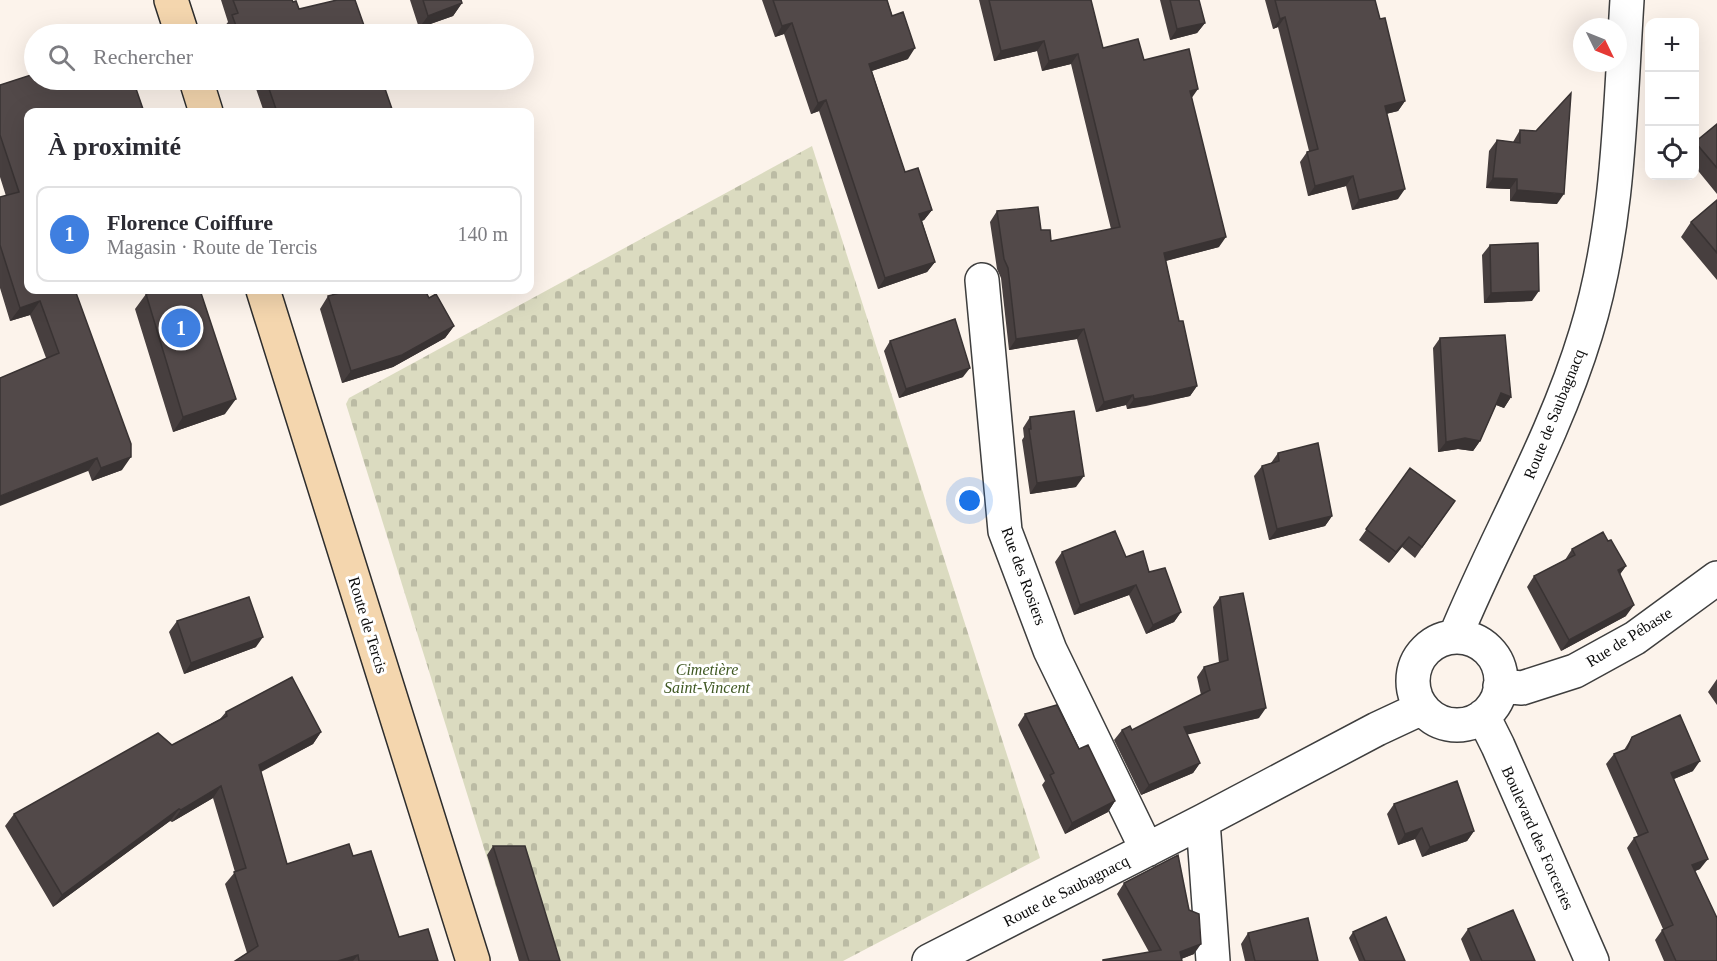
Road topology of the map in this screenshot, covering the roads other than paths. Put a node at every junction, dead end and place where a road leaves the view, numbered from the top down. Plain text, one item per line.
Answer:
1 (171, 0) edge
2 (1627, 0) edge
3 (179, 24) edge
4 (199, 90) edge
5 (205, 108) edge
6 (982, 280) dead end
7 (264, 294) edge
8 (1717, 578) edge
9 (1455, 637) junction
10 (1500, 686) junction
11 (1422, 708) junction
12 (1483, 716) junction
13 (1203, 822) junction
14 (1147, 850) junction
15 (473, 961) edge
16 (928, 961) edge
17 (1213, 961) edge
18 (1592, 961) edge

1 - 3 main road
2 - 9 street, Route de Saubagnacq
4 - 5 main road
6 - 14 street, Rue des Rosiers
7 - 15 main road, Route de Tercis
8 - 10 street, Rue de Pébaste
9 - 10 street
9 - 11 street
10 - 12 street
11 - 12 street
11 - 13 street, Route de Saubagnacq
12 - 18 street, Boulevard des Forceries
13 - 14 street, Route de Saubagnacq
13 - 17 street
14 - 16 street, Route de Saubagnacq

